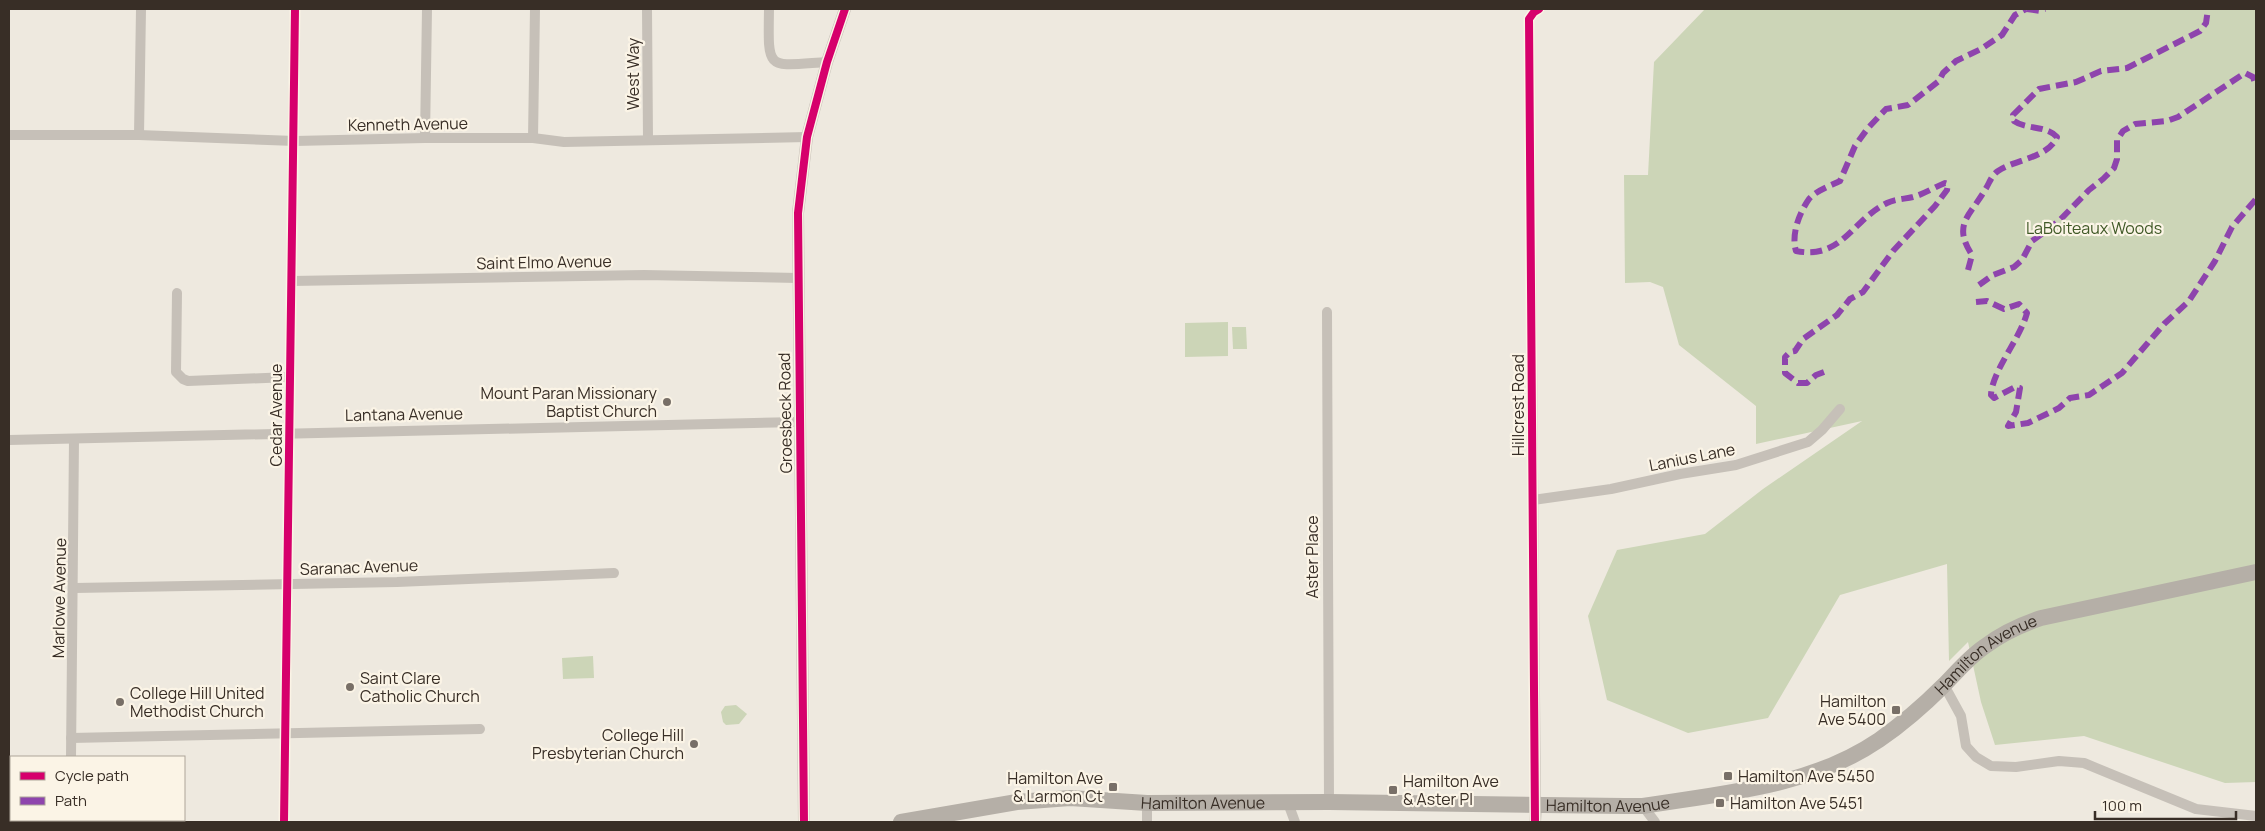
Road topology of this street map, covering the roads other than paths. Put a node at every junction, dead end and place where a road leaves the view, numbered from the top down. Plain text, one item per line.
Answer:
1 (141, 9) edge
2 (295, 9) edge
3 (427, 9) edge
4 (535, 9) edge
5 (648, 9) edge
6 (769, 9) edge
7 (845, 9) edge
8 (1539, 9) edge
9 (828, 62) junction
10 (9, 135) edge
11 (139, 136) junction
12 (807, 137) junction
13 (426, 138) junction
14 (533, 138) junction
15 (648, 140) junction
16 (295, 141) junction
17 (798, 278) junction
18 (292, 282) junction
19 (177, 293) dead end
20 (1327, 312) dead end
21 (289, 377) junction
22 (1840, 409) dead end
23 (799, 422) junction
24 (289, 432) junction
25 (74, 439) junction
26 (9, 440) edge
27 (1533, 500) junction
28 (2256, 572) edge
29 (614, 573) dead end
30 (288, 584) junction
31 (74, 588) junction
32 (1944, 685) junction
33 (480, 729) dead end
34 (285, 733) junction
35 (71, 738) junction
36 (71, 756) edge
37 (1329, 802) junction
38 (1148, 803) junction
39 (1288, 803) junction
40 (1643, 806) junction
41 (1535, 814) edge
42 (2256, 816) edge
43 (284, 822) edge
44 (804, 822) edge
45 (909, 822) edge
46 (1147, 822) edge
47 (1295, 822) edge
48 (1655, 822) edge

1 - 11 street
2 - 16 street, Cedar Avenue
3 - 13 street
4 - 14 street
5 - 15 street, West Way
6 - 9 street
7 - 9 street, Groesbeck Road
8 - 27 street, Hillcrest Road
9 - 12 street, Groesbeck Road
10 - 11 street, Kenneth Avenue
11 - 16 street, Kenneth Avenue
12 - 15 street, Kenneth Avenue
12 - 17 street, Groesbeck Road
13 - 14 street, Kenneth Avenue
13 - 16 street, Kenneth Avenue
14 - 15 street, Kenneth Avenue
16 - 18 street, Cedar Avenue
17 - 18 street, Saint Elmo Avenue
17 - 23 street, Groesbeck Road
18 - 21 street, Cedar Avenue
19 - 21 street
20 - 37 street, Aster Place
21 - 24 street, Cedar Avenue
22 - 27 street, Lanius Lane
23 - 24 street, Lantana Avenue
23 - 44 street, Groesbeck Road
24 - 25 street, Lantana Avenue
24 - 30 street, Cedar Avenue
25 - 26 street, Lantana Avenue
25 - 31 street, Marlowe Avenue
27 - 41 street, Hillcrest Road
28 - 32 main road, Hamilton Avenue
29 - 30 street, Saranac Avenue
30 - 31 street, Saranac Avenue
30 - 34 street, Cedar Avenue
31 - 35 street, Marlowe Avenue
32 - 40 main road, Hamilton Avenue
32 - 42 street
33 - 34 street
34 - 35 street
34 - 43 street, Cedar Avenue
35 - 36 street, Marlowe Avenue
37 - 39 main road, Hamilton Avenue
37 - 41 main road, Hamilton Avenue
38 - 39 main road, Hamilton Avenue
38 - 45 main road, Hamilton Avenue
38 - 46 street
39 - 47 street
40 - 41 main road, Hamilton Avenue
40 - 48 street

